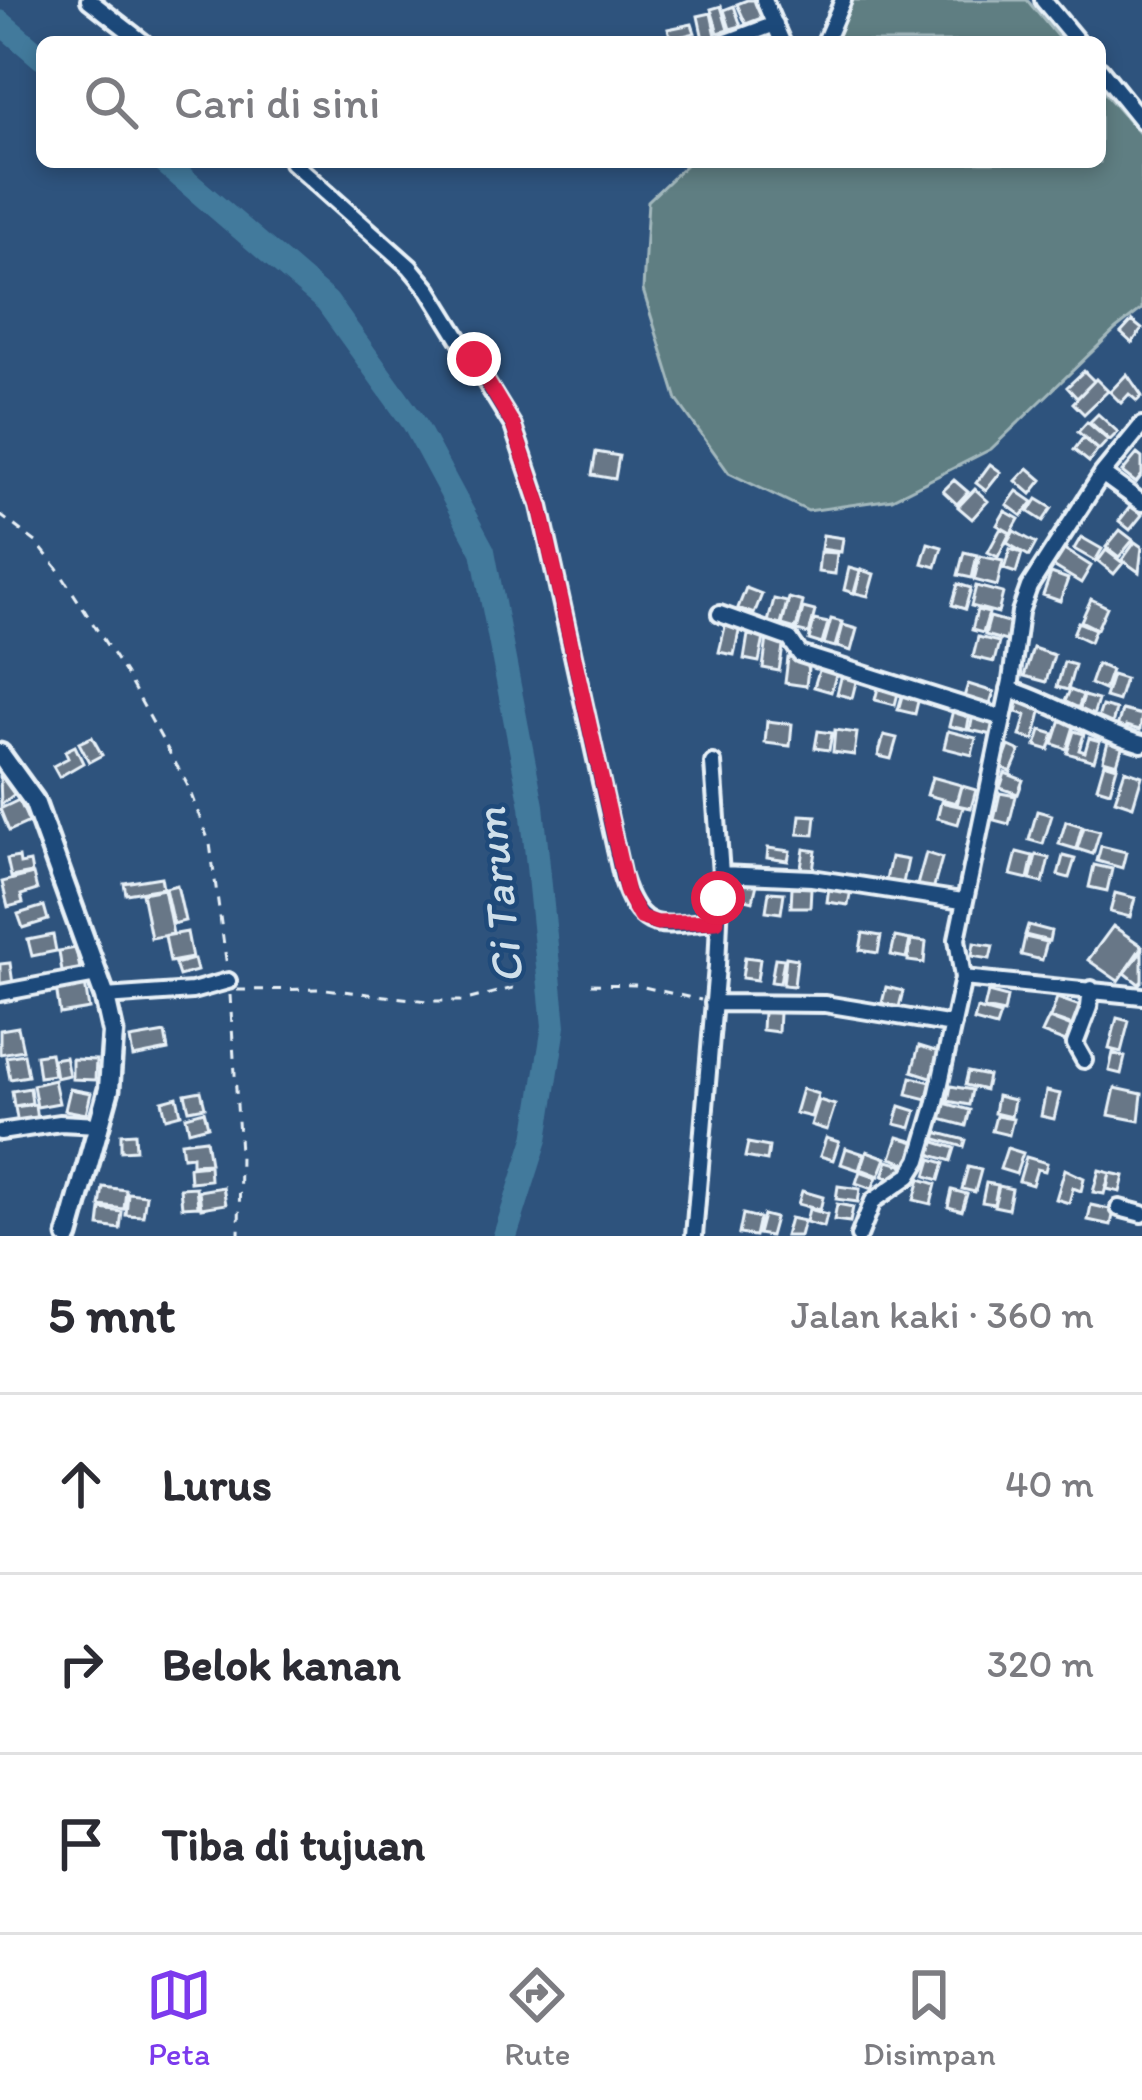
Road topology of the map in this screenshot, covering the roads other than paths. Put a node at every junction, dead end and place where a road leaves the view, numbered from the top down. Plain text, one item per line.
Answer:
1 (89, 0) edge
2 (764, 0) edge
3 (843, 0) edge
4 (1043, 0) edge
5 (775, 24) junction
6 (135, 36) edge
7 (743, 36) edge
8 (780, 36) edge
9 (828, 36) edge
10 (1073, 36) edge
11 (1106, 76) edge
12 (1142, 121) edge
13 (299, 168) edge
14 (1142, 425) edge
15 (1102, 474) junction
16 (1142, 503) edge
17 (720, 614) dead end
18 (1010, 689) junction
19 (1003, 718) junction
20 (1142, 744) edge
21 (0, 754) edge
22 (713, 763) dead end
23 (721, 874) junction
24 (962, 901) junction
25 (717, 921) junction
26 (96, 975) junction
27 (963, 978) junction
28 (228, 981) road end
29 (1091, 989) junction
30 (0, 993) edge
31 (1142, 996) edge
32 (104, 997) junction
33 (712, 1003) junction
34 (953, 1025) junction
35 (1084, 1060) dead end
36 (99, 1125) junction
37 (0, 1132) edge
38 (1119, 1208) dead end
39 (1142, 1214) edge
40 (68, 1236) edge
41 (694, 1236) edge
42 (859, 1236) edge

1 - 6 street
2 - 5 street
3 - 9 street
4 - 10 street
5 - 7 street
5 - 8 street
11 - 12 street
13 - 25 street
14 - 15 street
15 - 16 street
15 - 18 street
17 - 19 street
18 - 19 street
18 - 20 street
19 - 24 street
21 - 26 main road
22 - 23 street
23 - 24 street
23 - 25 street
24 - 27 street
25 - 33 street
26 - 30 street
26 - 32 main road
27 - 29 street
27 - 34 street
28 - 32 street
29 - 31 street
29 - 35 street
32 - 36 main road
33 - 34 street
33 - 41 street
34 - 42 street
36 - 37 street
36 - 40 main road
38 - 39 street

